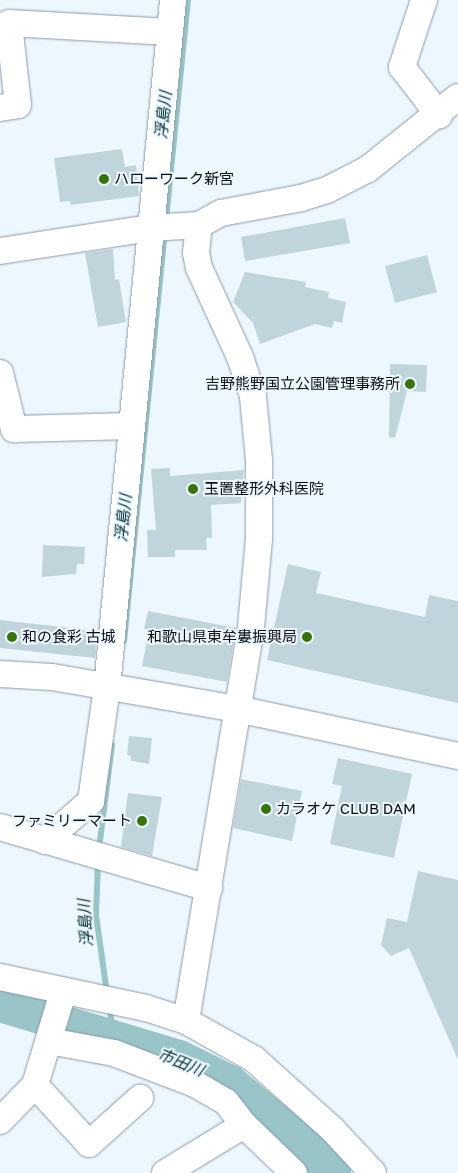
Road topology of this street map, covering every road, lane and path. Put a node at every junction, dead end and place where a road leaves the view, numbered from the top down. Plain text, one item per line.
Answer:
1 (173, 0) edge
2 (424, 0) edge
3 (170, 32) junction
4 (458, 97) edge
5 (0, 108) edge
6 (439, 115) junction
7 (199, 225) junction
8 (151, 228) junction
9 (0, 251) edge
10 (0, 374) edge
11 (132, 426) junction
12 (0, 674) edge
13 (106, 686) junction
14 (237, 708) junction
15 (458, 756) edge
16 (0, 827) edge
17 (45, 841) junction
18 (208, 888) junction
19 (0, 977) edge
20 (60, 996) junction
21 (186, 1021) junction
22 (49, 1041) junction
23 (34, 1085) junction
24 (140, 1098) dead end
25 (0, 1121) edge
26 (244, 1125) junction
27 (368, 1171) edge
28 (165, 1173) edge
29 (294, 1173) edge

1 - 3 street
2 - 6 street
3 - 5 street
3 - 8 street
4 - 6 street
6 - 7 street
7 - 8 street
7 - 14 street
8 - 9 street
8 - 11 street
10 - 11 street
11 - 13 street
12 - 13 street
13 - 14 street
13 - 17 street
14 - 15 street
14 - 18 street
16 - 17 street
17 - 18 street
18 - 21 street
19 - 20 street
20 - 21 street
20 - 22 street
21 - 27 street
22 - 23 street
22 - 26 street
23 - 24 street
23 - 25 street
26 - 28 street
26 - 29 street

